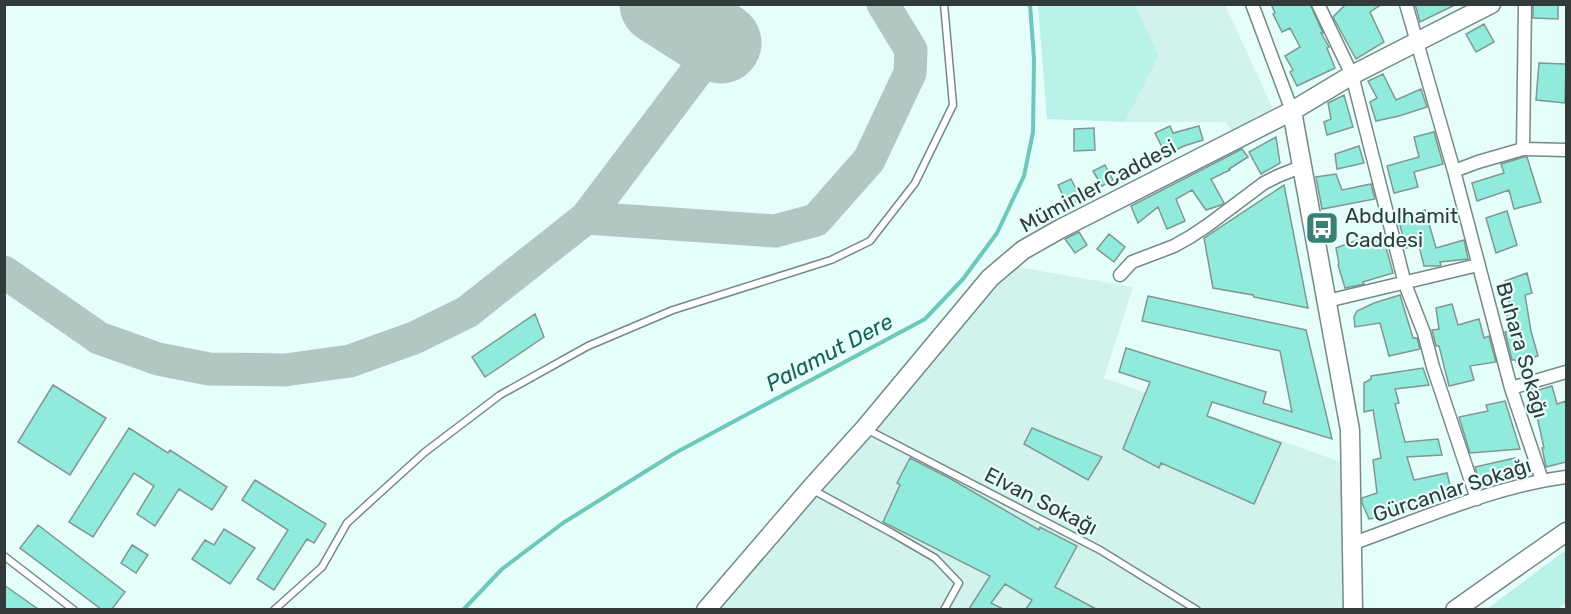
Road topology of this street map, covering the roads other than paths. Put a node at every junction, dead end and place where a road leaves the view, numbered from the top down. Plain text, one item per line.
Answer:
1 (944, 4) edge
2 (1252, 4) edge
3 (1318, 4) edge
4 (1406, 4) edge
5 (1491, 4) edge
6 (1525, 4) edge
7 (1417, 42) junction
8 (1352, 75) junction
9 (1293, 111) junction
10 (1523, 149) junction
11 (1566, 150) edge
12 (1303, 166) junction
13 (1454, 171) junction
14 (1478, 265) junction
15 (1120, 275) dead end
16 (1405, 284) junction
17 (1327, 301) junction
18 (1566, 372) edge
19 (1511, 388) junction
20 (865, 428) junction
21 (1566, 477) edge
22 (1542, 480) junction
23 (810, 489) junction
24 (1477, 499) junction
25 (1566, 532) edge
26 (1351, 544) junction
27 (4, 556) edge
28 (712, 605) edge
29 (74, 609) edge
30 (274, 609) edge
31 (944, 609) edge
32 (1197, 609) edge
33 (1353, 609) edge
34 (1455, 609) edge

1 - 30 lane
2 - 9 street
3 - 8 street
4 - 7 street, Buhara Sokağı
5 - 7 street, Müminler Caddesi
6 - 10 street
7 - 8 street, Müminler Caddesi
7 - 13 street, Buhara Sokağı
8 - 9 street, Müminler Caddesi
8 - 16 street
9 - 12 street
9 - 20 street, Müminler Caddesi
10 - 11 street
10 - 13 street
12 - 15 street
12 - 17 street
13 - 14 street, Buhara Sokağı
14 - 16 street
14 - 19 street, Buhara Sokağı
16 - 17 street
16 - 24 street
17 - 26 street
18 - 19 street
19 - 22 street, Buhara Sokağı
20 - 23 street, Müminler Caddesi
20 - 32 lane, Elvan Sokağı
21 - 22 street, Gürcanlar Sokağı
22 - 24 street, Gürcanlar Sokağı
23 - 28 street, Müminler Caddesi
23 - 31 lane
24 - 26 street, Gürcanlar Sokağı
25 - 34 street
26 - 33 street
27 - 29 lane

